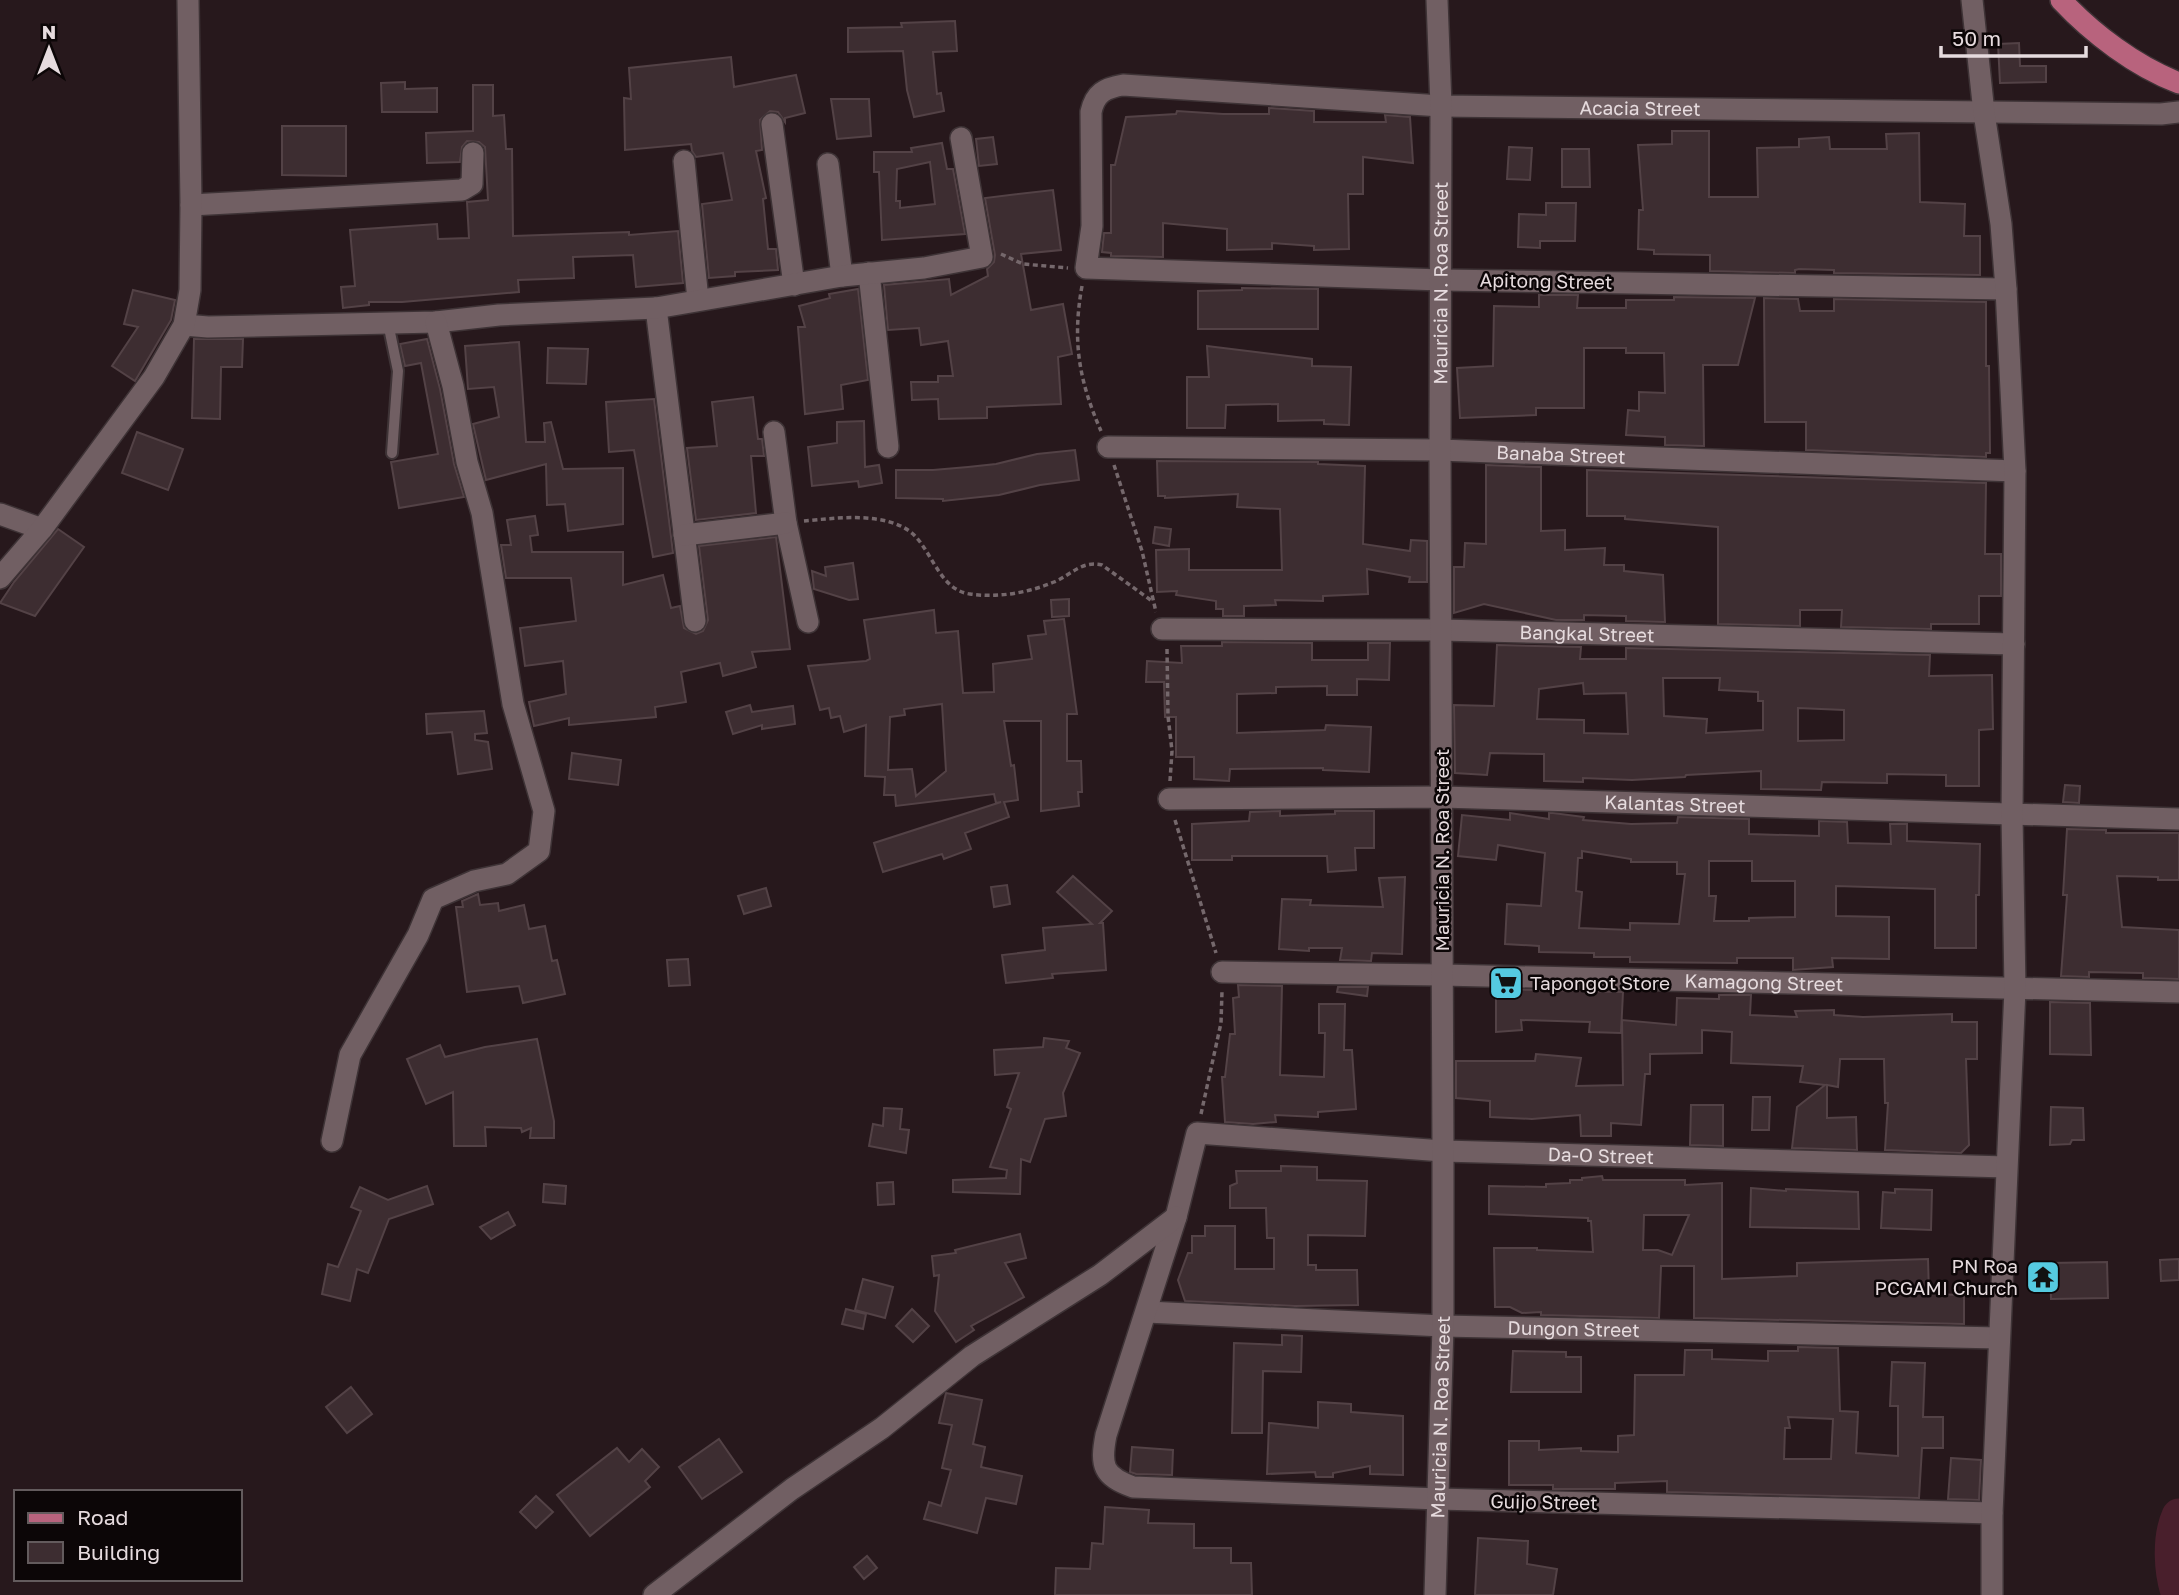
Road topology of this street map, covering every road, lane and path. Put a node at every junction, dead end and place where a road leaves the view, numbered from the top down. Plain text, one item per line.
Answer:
1 (188, 0) edge
2 (1437, 0) edge
3 (1972, 0) edge
4 (2061, 0) edge
5 (2179, 83) edge
6 (1441, 106) junction
7 (2179, 112) edge
8 (1984, 113) junction
9 (772, 124) dead end
10 (961, 138) dead end
11 (473, 153) dead end
12 (684, 161) dead end
13 (828, 164) dead end
14 (191, 205) junction
15 (982, 257) junction
16 (1086, 268) junction
17 (869, 273) junction
18 (842, 276) junction
19 (1441, 279) junction
20 (794, 285) junction
21 (2007, 289) junction
22 (698, 300) junction
23 (656, 308) junction
24 (436, 322) junction
25 (388, 323) junction
26 (184, 325) junction
27 (774, 432) dead end
28 (888, 447) dead end
29 (1108, 447) junction
30 (1440, 450) junction
31 (393, 453) dead end
32 (2014, 471) junction
33 (0, 514) edge
34 (786, 523) junction
35 (42, 529) junction
36 (684, 535) junction
37 (0, 578) edge
38 (1153, 602) junction
39 (695, 621) dead end
40 (808, 622) dead end
41 (1162, 629) junction
42 (1440, 629) junction
43 (2014, 644) junction
44 (1442, 797) junction
45 (1169, 799) junction
46 (2012, 816) junction
47 (2179, 819) edge
48 (1222, 972) junction
49 (1443, 975) junction
50 (2014, 989) junction
51 (2179, 992) edge
52 (1197, 1133) junction
53 (332, 1141) dead end
54 (1443, 1151) junction
55 (2007, 1167) junction
56 (1176, 1217) junction
57 (1147, 1311) junction
58 (1443, 1326) junction
59 (1999, 1338) junction
60 (1438, 1499) junction
61 (1992, 1513) junction
62 (654, 1595) edge
63 (1435, 1595) edge
64 (1992, 1595) edge

1 - 14 street
2 - 6 street, Mauricia N. Roa Street
3 - 8 street
4 - 5 main road
6 - 8 street, Acacia Street
6 - 16 street, Acacia Street
6 - 19 street, Mauricia N. Roa Street
7 - 8 street, Acacia Street
8 - 21 street
9 - 20 street
10 - 15 street
11 - 14 street
12 - 22 street
13 - 18 street
14 - 26 street
15 - 16 path
15 - 17 street
16 - 19 street, Apitong Street
16 - 29 path
17 - 18 street
17 - 28 street
18 - 20 street
19 - 21 street, Apitong Street
19 - 30 street, Mauricia N. Roa Street
20 - 22 street
21 - 32 street
22 - 23 street
23 - 24 street
23 - 36 street
24 - 25 street
24 - 53 street
25 - 26 street
25 - 31 lane
26 - 35 street
27 - 34 street
29 - 30 street, Banaba Street
29 - 38 path
30 - 32 street, Banaba Street
30 - 42 street, Mauricia N. Roa Street
32 - 43 street
33 - 35 street
34 - 36 street
34 - 38 path
34 - 40 street
35 - 37 street
36 - 39 street
38 - 41 path
41 - 42 street, Bangkal Street
41 - 45 path
42 - 43 street, Bangkal Street
42 - 44 street, Mauricia N. Roa Street
43 - 46 street
44 - 45 street, Kalantas Street
44 - 46 street, Kalantas Street
44 - 49 street, Mauricia N. Roa Street
45 - 48 path
46 - 47 street, Kalantas Street
46 - 50 street
48 - 49 street, Kamagong Street
48 - 52 path
49 - 50 street, Kamagong Street
49 - 54 street, Mauricia N. Roa Street
50 - 51 street, Kamagong Street
50 - 55 street
52 - 54 street, Da-O Street
52 - 56 street
54 - 55 street, Da-O Street
54 - 58 street, Mauricia N. Roa Street
55 - 59 street
56 - 57 street
56 - 62 street
57 - 58 street, Dungon Street
57 - 60 street, Guijo Street
58 - 59 street, Dungon Street
58 - 60 street, Mauricia N. Roa Street
59 - 61 street
60 - 61 street, Guijo Street
60 - 63 street, Mauricia N. Roa Street
61 - 64 street

